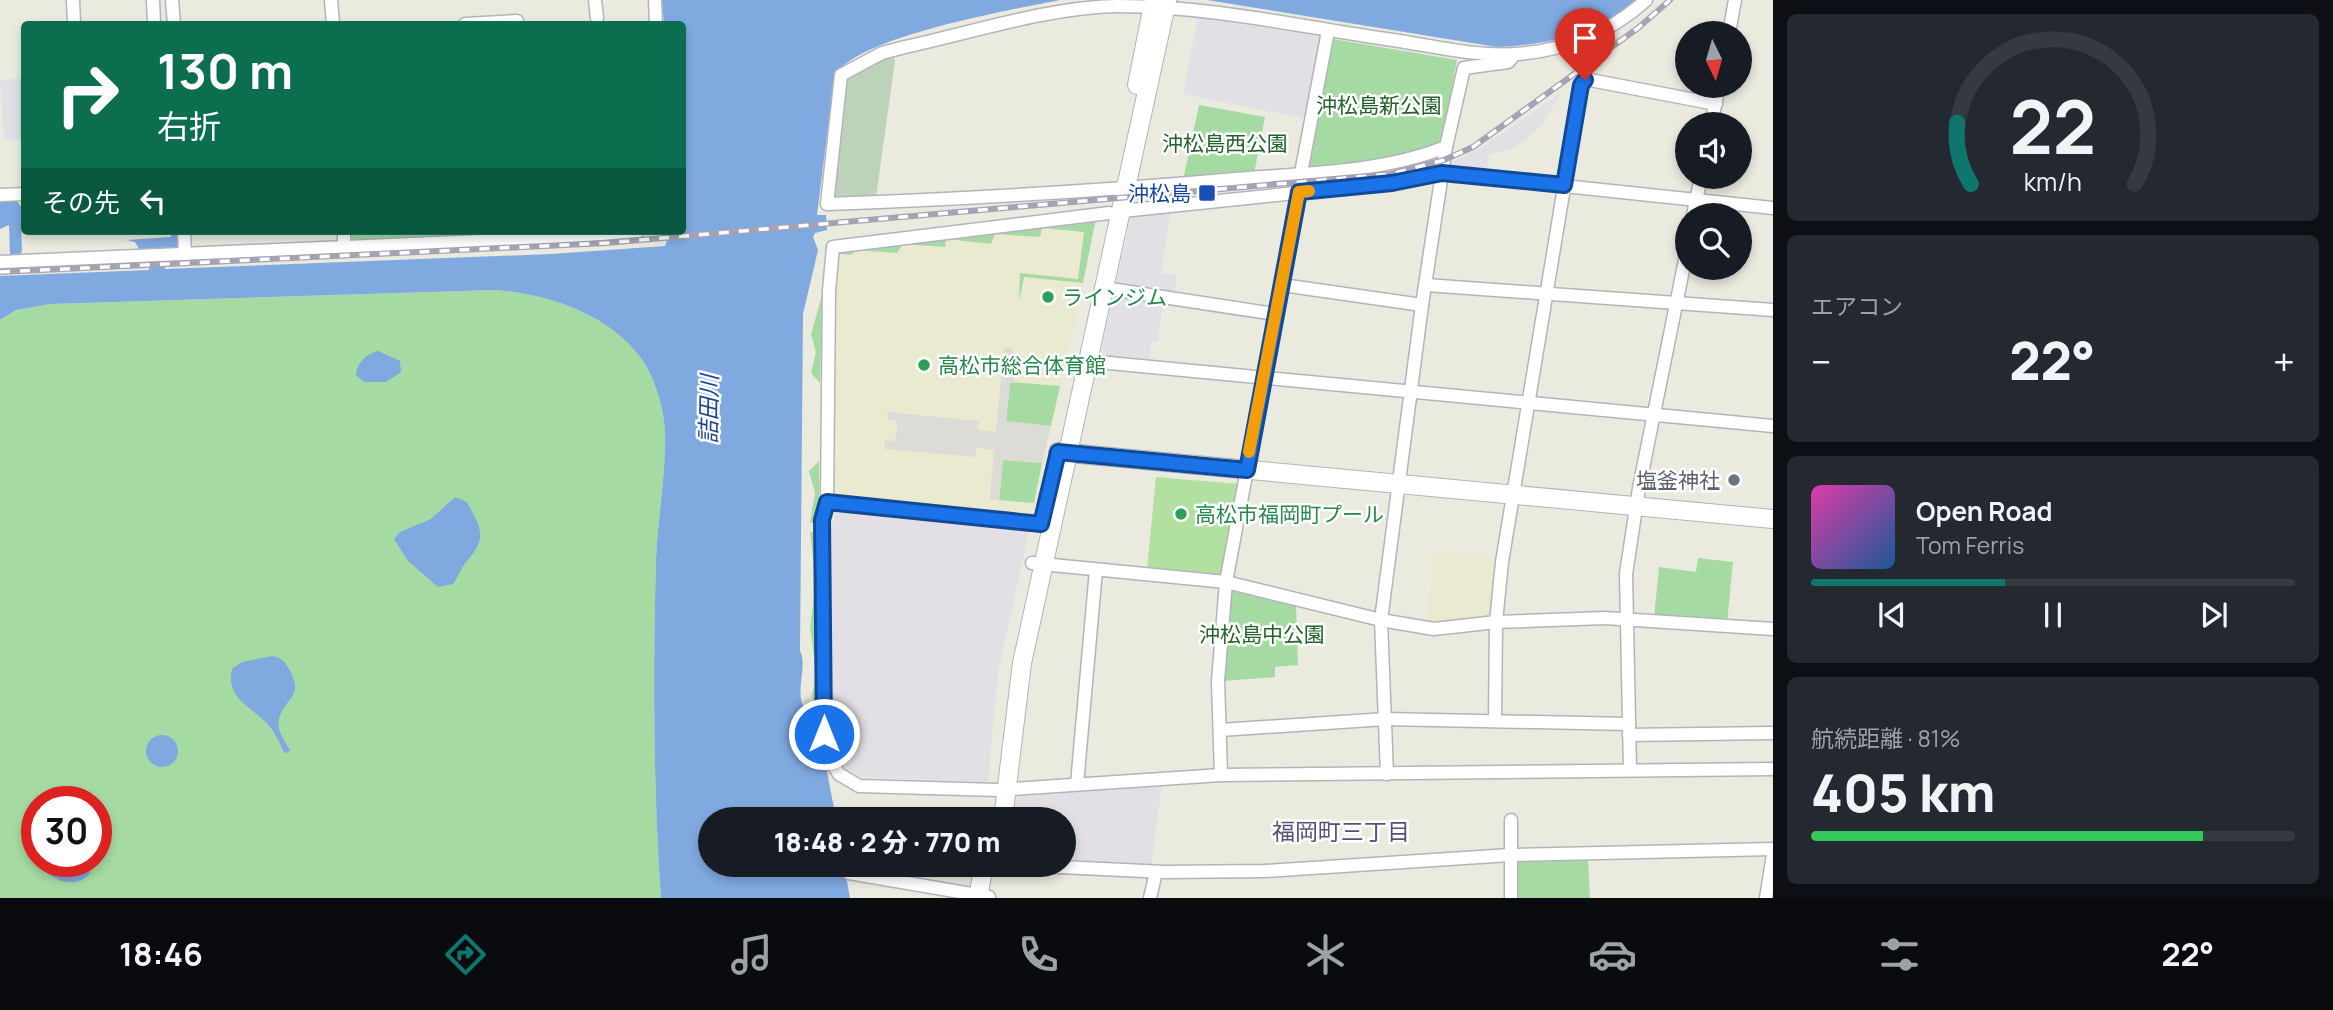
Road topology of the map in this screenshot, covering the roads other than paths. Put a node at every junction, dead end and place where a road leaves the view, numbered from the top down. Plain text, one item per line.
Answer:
1 (72, 0) edge
2 (152, 0) edge
3 (172, 0) edge
4 (331, 0) edge
5 (595, 0) edge
6 (654, 0) edge
7 (1646, 0) edge
8 (1735, 0) edge
9 (1161, 3) edge
10 (597, 18) dead end
11 (74, 21) edge
12 (154, 21) edge
13 (174, 21) edge
14 (332, 21) edge
15 (656, 21) edge
16 (1731, 21) edge
17 (1328, 31) junction
18 (1515, 54) junction
19 (1717, 98) edge
20 (1716, 104) junction
21 (1714, 112) edge
22 (1446, 147) junction
23 (1301, 173) junction
24 (1442, 173) junction
25 (1564, 185) junction
26 (1121, 189) junction
27 (1698, 189) edge
28 (1299, 192) junction
29 (21, 194) edge
30 (0, 195) edge
31 (1696, 200) junction
32 (1695, 203) edge
33 (1773, 208) edge
34 (1115, 212) junction
35 (184, 235) edge
36 (344, 235) edge
37 (564, 235) edge
38 (344, 247) junction
39 (185, 254) junction
40 (0, 262) edge
41 (1681, 280) edge
42 (1282, 285) junction
43 (1426, 285) junction
44 (1104, 288) junction
45 (1545, 294) junction
46 (1676, 303) junction
47 (1422, 305) junction
48 (1773, 310) edge
49 (1275, 314) junction
50 (1088, 361) junction
51 (1264, 378) junction
52 (1410, 391) junction
53 (1527, 402) junction
54 (1655, 414) junction
55 (1773, 425) edge
56 (1063, 453) junction
57 (1247, 470) junction
58 (1397, 484) junction
59 (1512, 495) junction
60 (827, 502) junction
61 (1637, 507) junction
62 (1773, 519) edge
63 (1046, 525) junction
64 (1038, 564) junction
65 (1096, 570) junction
66 (1226, 582) junction
67 (1627, 618) junction
68 (1381, 620) junction
69 (1496, 622) junction
70 (1773, 629) edge
71 (1386, 719) junction
72 (1495, 719) junction
73 (1629, 729) junction
74 (1220, 730) junction
75 (1773, 733) edge
76 (1773, 769) edge
77 (1630, 770) junction
78 (1387, 774) junction
79 (1221, 775) junction
80 (1077, 784) junction
81 (1003, 789) junction
82 (997, 807) edge
83 (1003, 807) edge
84 (1511, 820) dead end
85 (1773, 849) edge
86 (1510, 855) junction
87 (1773, 855) edge
88 (1076, 868) edge
89 (1156, 872) junction
90 (872, 877) edge
91 (984, 877) edge
92 (991, 877) edge
93 (984, 897) edge
94 (1150, 898) edge
95 (1511, 898) edge
96 (1766, 898) edge

1 - 11 street
2 - 12 street
3 - 13 street
4 - 14 street
5 - 10 street
6 - 15 street
7 - 18 street
8 - 16 street
9 - 17 street
9 - 26 street
9 - 26 street
17 - 18 street
17 - 23 street
18 - 22 street
19 - 20 street
20 - 21 street
20 - 25 street
22 - 23 street
22 - 24 street
23 - 26 street
24 - 25 street
24 - 28 street
24 - 43 street
25 - 31 street
25 - 45 street
26 - 34 street
27 - 31 street
28 - 34 street
28 - 42 street
29 - 30 street
31 - 32 street
31 - 33 street
34 - 44 street
34 - 56 street
34 - 60 street
35 - 39 street
36 - 38 street
37 - 38 street
38 - 39 street
39 - 40 street
41 - 46 street
42 - 47 street
42 - 49 street
43 - 45 street
43 - 47 street
44 - 49 street
44 - 50 street
45 - 46 street
45 - 53 street
46 - 48 street
46 - 54 street
47 - 52 street
49 - 51 street
50 - 51 street
50 - 56 street
51 - 52 street
51 - 57 street
52 - 53 street
52 - 58 street
53 - 54 street
53 - 59 street
54 - 55 street
54 - 61 street
56 - 57 street
56 - 63 street
57 - 58 street
57 - 66 street
58 - 59 street
58 - 68 street
59 - 61 street
59 - 69 street
60 - 63 street
60 - 81 street
61 - 62 street
61 - 67 street
63 - 64 street
64 - 65 street
64 - 81 street
65 - 66 street
65 - 80 street
66 - 68 street
66 - 74 street
67 - 69 street
67 - 70 street
67 - 73 street
68 - 69 street
68 - 71 street
69 - 72 street
71 - 72 street
71 - 74 street
71 - 78 street
72 - 73 street
73 - 75 street
73 - 77 street
74 - 79 street
76 - 77 street
77 - 78 street
78 - 79 street
79 - 80 street
80 - 81 street
81 - 82 street
81 - 83 street
84 - 86 street
85 - 86 street
86 - 89 street
86 - 95 street
87 - 96 street
88 - 89 street
89 - 94 street
90 - 93 street
91 - 93 street
92 - 93 street

